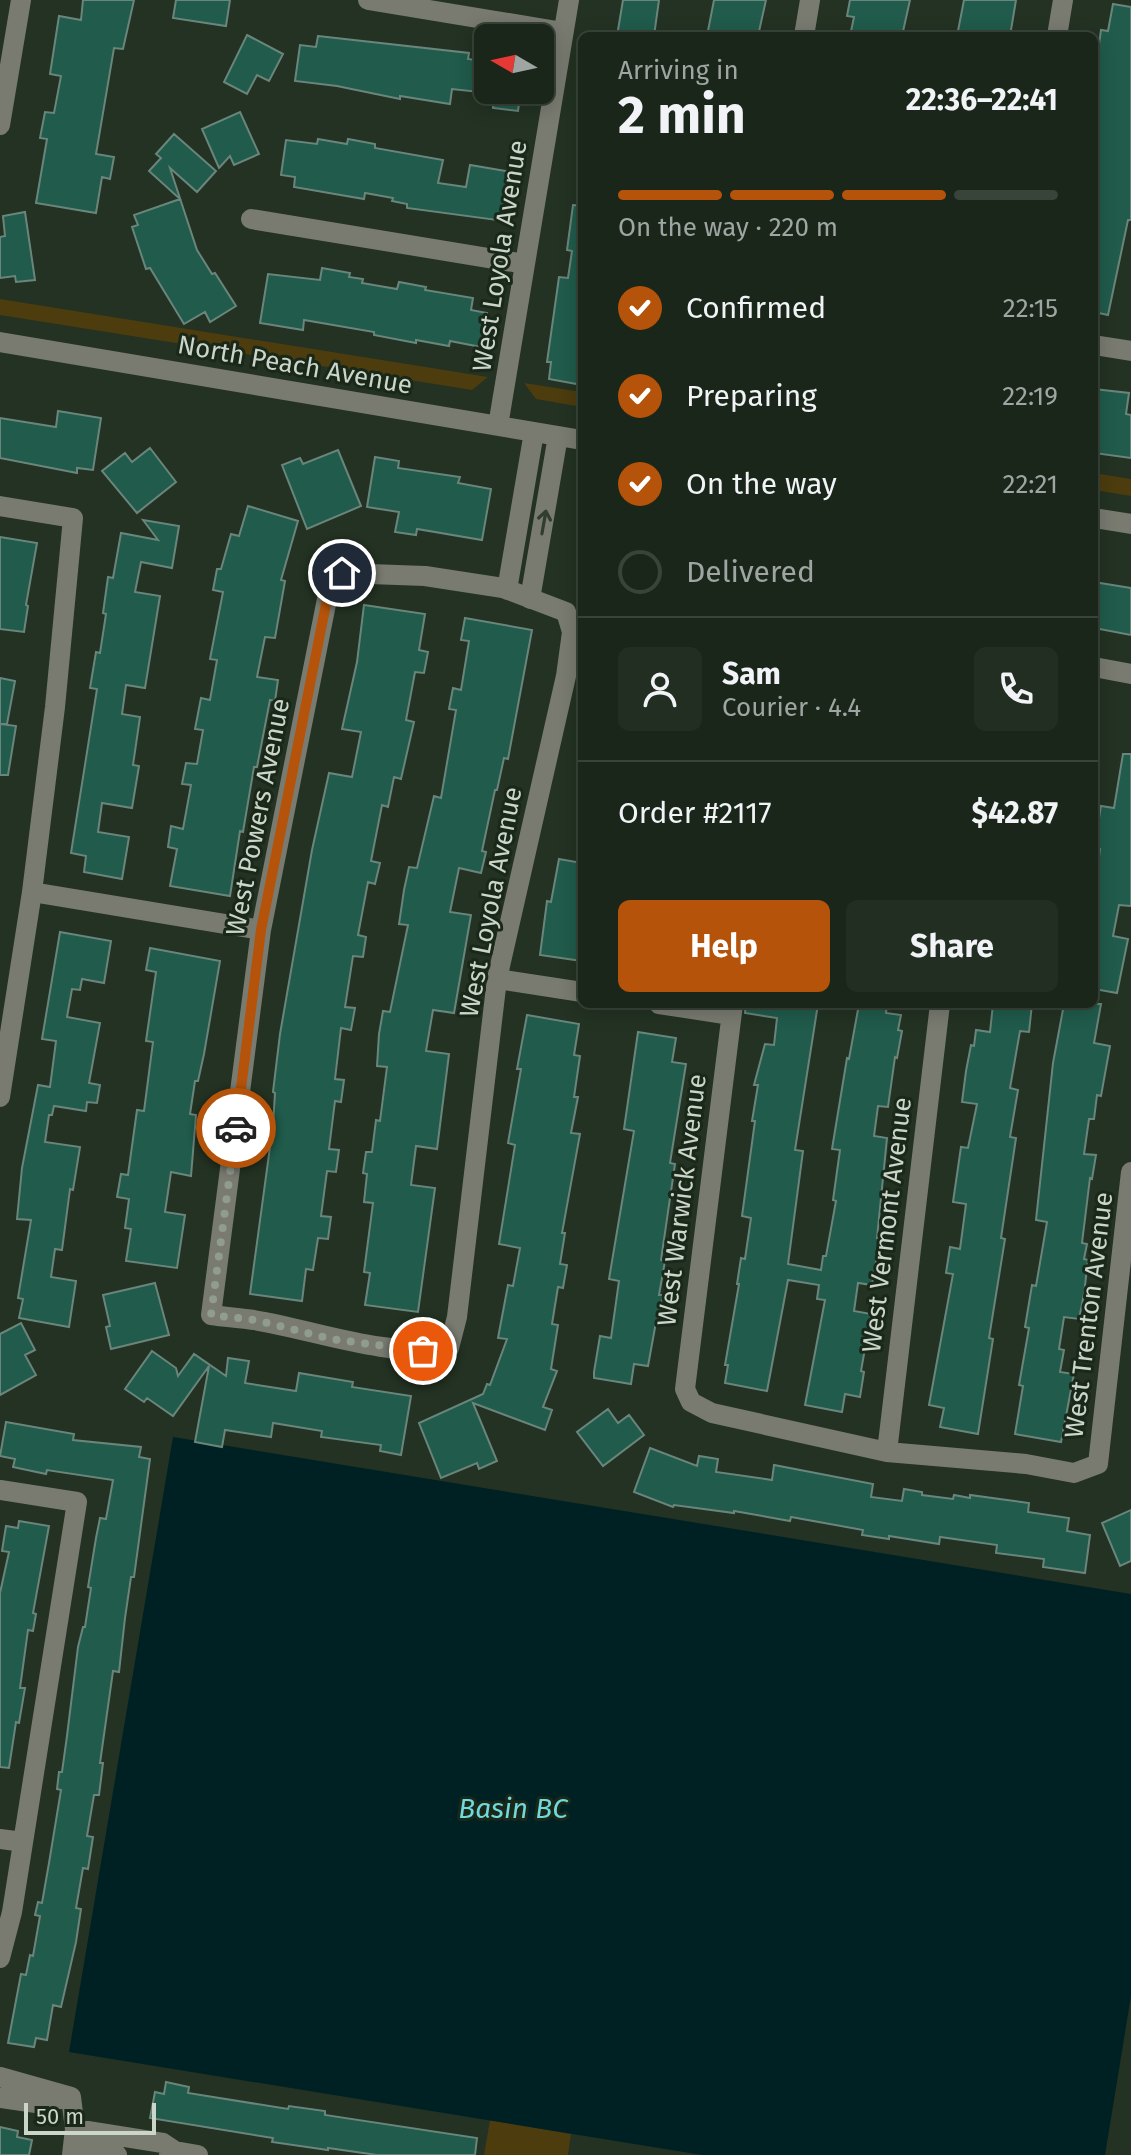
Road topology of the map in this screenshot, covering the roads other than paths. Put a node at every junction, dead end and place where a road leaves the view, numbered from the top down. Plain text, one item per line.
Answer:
1 (21, 0) edge
2 (368, 0) edge
3 (569, 0) edge
4 (810, 0) edge
5 (1063, 0) edge
6 (563, 32) junction
7 (805, 32) edge
8 (1058, 32) edge
9 (0, 125) edge
10 (251, 219) dead end
11 (525, 264) junction
12 (0, 342) edge
13 (1098, 346) edge
14 (1131, 351) edge
15 (498, 426) junction
16 (534, 432) junction
17 (558, 436) junction
18 (578, 439) edge
19 (0, 506) edge
20 (1098, 519) edge
21 (1131, 524) edge
22 (507, 590) junction
23 (530, 599) junction
24 (1098, 668) edge
25 (1131, 674) edge
26 (32, 892) junction
27 (261, 930) junction
28 (497, 979) junction
29 (578, 991) edge
30 (940, 1008) edge
31 (732, 1009) edge
32 (0, 1097) edge
33 (1131, 1172) edge
34 (1127, 1240) edge
35 (1126, 1264) edge
36 (449, 1348) joint
37 (887, 1452) junction
38 (0, 1490) edge
39 (0, 1839) edge
40 (23, 1842) junction
41 (0, 1958) edge
42 (0, 2077) edge
43 (71, 2097) junction
44 (0, 2098) edge
45 (74, 2143) edge
46 (173, 2154) edge
47 (117, 2155) edge
48 (198, 2155) edge

1 - 9 street
2 - 6 street
3 - 6 street, West Loyola Avenue
4 - 7 street
5 - 8 street
6 - 11 street, West Loyola Avenue
10 - 11 street
11 - 15 street, West Loyola Avenue
12 - 15 street, North Peach Avenue
13 - 14 street
15 - 16 street, North Peach Avenue
16 - 17 street, North Peach Avenue
16 - 22 street
17 - 18 street, North Peach Avenue
23 -> 17 street
19 - 26 street
20 - 21 street
22 - 23 street
22 - 27 street, West Powers Avenue
23 - 28 street, West Loyola Avenue
24 - 25 street
26 - 27 street
26 - 32 street
27 - 36 street, West Powers Avenue
28 - 29 street
28 - 36 street, West Loyola Avenue
30 - 37 street, West Vermont Avenue
31 - 37 street, West Warwick Avenue
33 - 34 street, West Trenton Avenue
34 - 35 street, West Trenton Avenue
35 - 37 street, West Trenton Avenue
38 - 40 street
39 - 40 street
40 - 41 street
42 - 43 street
43 - 44 street
43 - 45 street
45 - 46 street
45 - 47 street
46 - 48 street

